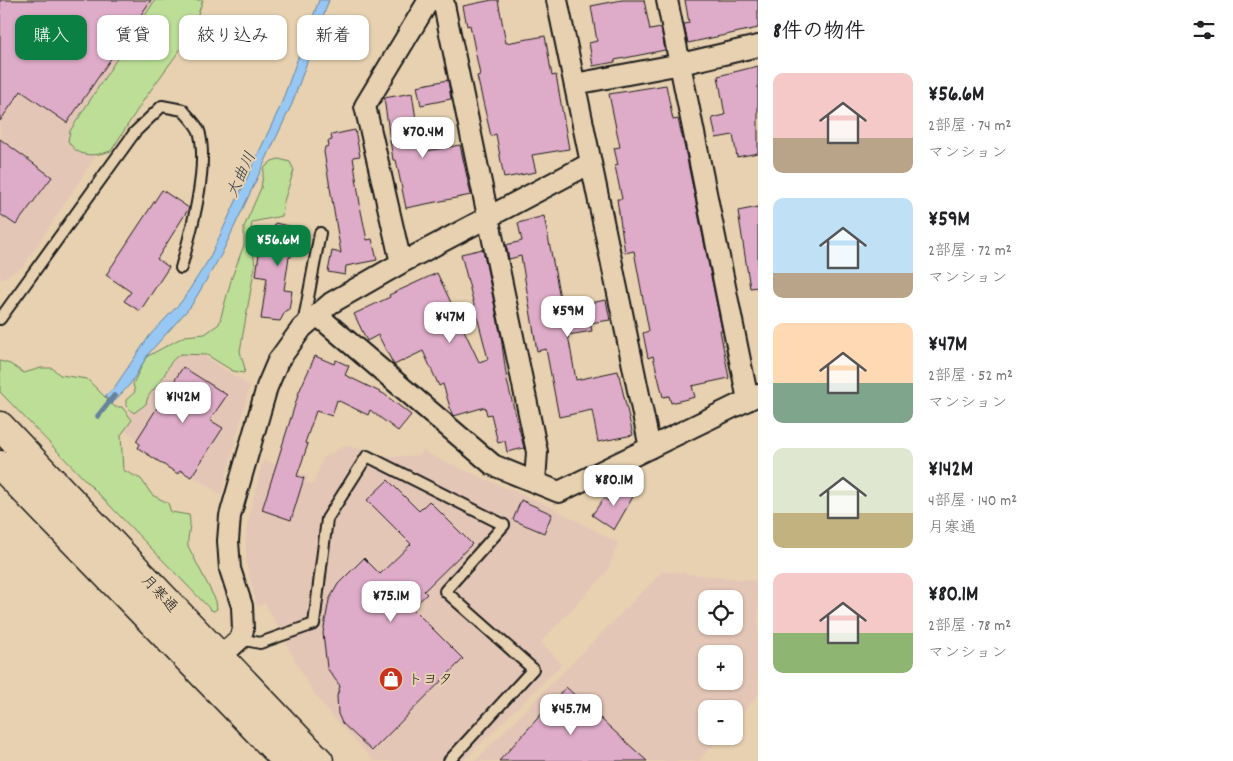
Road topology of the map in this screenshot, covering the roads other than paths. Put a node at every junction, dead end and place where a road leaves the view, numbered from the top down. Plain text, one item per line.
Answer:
1 (429, 0) edge
2 (443, 0) edge
3 (557, 0) edge
4 (667, 0) edge
5 (758, 46) edge
6 (681, 64) junction
7 (574, 84) junction
8 (591, 163) junction
9 (488, 216) junction
10 (320, 233) dead end
11 (401, 263) junction
12 (181, 268) dead end
13 (0, 319) edge
14 (309, 322) junction
15 (753, 397) edge
16 (0, 426) edge
17 (650, 448) junction
18 (0, 465) edge
19 (535, 482) junction
20 (240, 639) junction
21 (211, 665) junction
22 (287, 761) edge
23 (319, 761) edge
24 (449, 761) edge

1 - 11 street
2 - 9 street
3 - 7 street
4 - 6 street
5 - 6 street
6 - 7 street
6 - 15 street
7 - 8 street
8 - 9 street
8 - 17 street
9 - 11 street
9 - 19 street
10 - 14 lane
11 - 14 street
12 - 13 lane
14 - 19 street
14 - 20 street
15 - 17 street
16 - 21 highway, 月寒通
17 - 19 street
18 - 21 highway, 月寒通
20 - 21 street
20 - 24 lane
21 - 22 highway, 月寒通
21 - 23 highway, 月寒通

